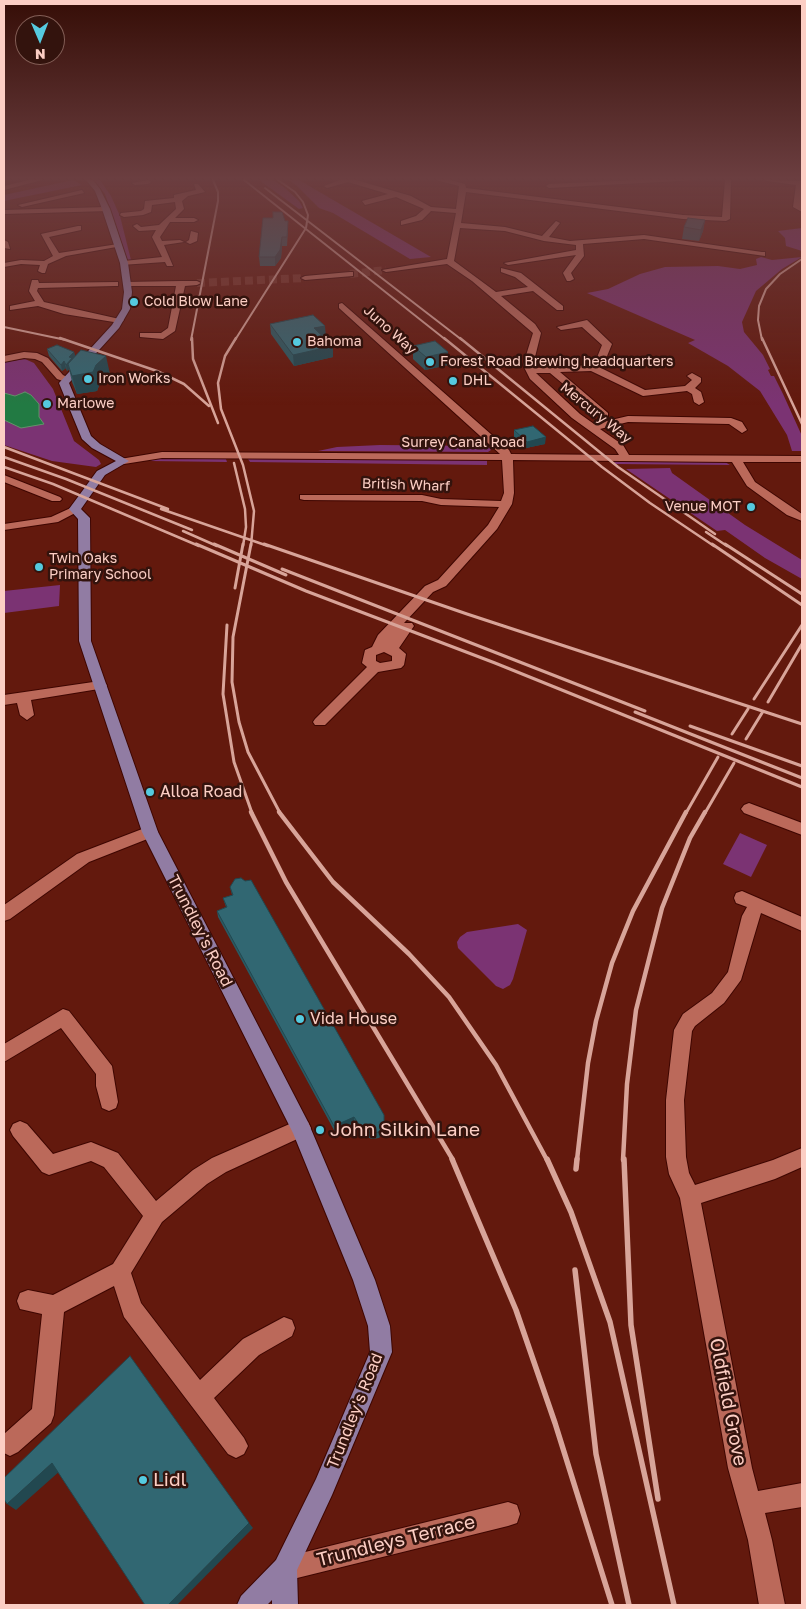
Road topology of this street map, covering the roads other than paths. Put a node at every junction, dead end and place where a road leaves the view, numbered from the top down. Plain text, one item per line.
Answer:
1 (62, 255) edge
2 (121, 255) edge
3 (166, 255) edge
4 (452, 255) edge
5 (549, 255) edge
6 (576, 255) edge
7 (57, 257) joint
8 (449, 261) junction
9 (124, 263) junction
10 (4, 265) edge
11 (386, 270) tunnel mouth
12 (350, 274) tunnel mouth
13 (304, 278) tunnel mouth
14 (570, 279) dead end
15 (114, 283) dead end
16 (181, 283) junction
17 (198, 283) tunnel mouth
18 (127, 284) junction
19 (535, 288) junction
20 (494, 295) junction
21 (39, 303) junction
22 (342, 306) dead end
23 (560, 308) dead end
24 (11, 310) edge
25 (120, 320) junction
26 (561, 327) dead end
27 (143, 335) dead end
28 (4, 359) edge
29 (593, 368) junction
30 (529, 371) junction
31 (553, 371) junction
32 (692, 376) dead end
33 (66, 380) junction
34 (688, 388) junction
35 (699, 402) dead end
36 (604, 415) dead end
37 (592, 428) junction
38 (742, 430) dead end
39 (507, 457) junction
40 (626, 458) junction
41 (736, 459) junction
42 (802, 459) edge
43 (124, 461) junction
44 (4, 478) edge
45 (304, 497) dead end
46 (56, 499) dead end
47 (506, 504) junction
48 (74, 509) junction
49 (802, 518) edge
50 (4, 527) edge
51 (442, 583) junction
52 (392, 649) junction
53 (374, 651) junction
54 (375, 667) junction
55 (100, 685) junction
56 (23, 697) junction
57 (4, 700) edge
58 (27, 715) dead end
59 (320, 722) dead end
60 (749, 808) dead end
61 (802, 829) edge
62 (150, 832) junction
63 (4, 914) edge
64 (802, 924) edge
65 (4, 1054) edge
66 (109, 1102) dead end
67 (301, 1128) junction
68 (20, 1130) dead end
69 (802, 1157) edge
70 (690, 1197) junction
71 (155, 1215) junction
72 (120, 1271) junction
73 (28, 1301) dead end
74 (54, 1306) junction
75 (284, 1328) dead end
76 (200, 1397) junction
77 (10, 1444) dead end
78 (236, 1446) dead end
79 (802, 1495) edge
80 (750, 1504) junction
81 (508, 1514) dead end
82 (285, 1569) junction
83 (250, 1605) edge
84 (285, 1605) edge
85 (772, 1605) edge

1 - 7 street
2 - 9 main road
3 - 9 street
4 - 8 street
5 - 19 street
6 - 14 street
7 - 10 street
8 - 11 street
8 - 20 street
9 - 18 main road
12 - 13 street
15 - 21 street
16 - 17 street
16 - 18 street
16 - 27 street
18 - 25 main road
19 - 20 street
19 - 23 street
20 - 30 street
21 - 24 street
21 - 25 street
22 - 39 street, Juno Way
25 - 33 main road
26 - 29 street
28 - 33 street
29 - 31 street
29 - 34 street
30 - 31 street
30 - 37 street, Mercury Way
31 - 36 street
32 - 34 street
33 - 43 main road
34 - 35 street
37 - 38 street
37 - 40 street, Mercury Way
39 - 40 street, Surrey Canal Road
39 - 43 street, Surrey Canal Road
39 - 47 street
40 - 41 street, Surrey Canal Road
41 - 42 street, Surrey Canal Road
41 - 49 street
43 - 48 main road
44 - 46 street
45 - 47 street, British Wharf
47 - 51 street
48 - 50 street
48 - 55 main road, Trundley's Road
51 - 52 street
51 - 53 street
52 - 53 street
52 - 54 street
53 - 54 street
54 - 59 street
55 - 56 street
55 - 62 main road, Trundley's Road
56 - 57 street
56 - 58 street
60 - 61 street
62 - 63 street
62 - 67 main road, Trundley's Road
64 - 70 street, Oldfield Grove
65 - 66 street
67 - 71 street
67 - 82 main road, Trundley's Road
68 - 71 street
69 - 70 street
70 - 80 street, Oldfield Grove
71 - 72 street
72 - 74 street
72 - 76 street
73 - 74 street
74 - 77 street
75 - 76 street
76 - 78 street
79 - 80 street
80 - 85 street, Oldfield Grove
81 - 82 street, Trundleys Terrace
82 - 83 main road, Trundley's Road
82 - 84 main road, Trundley's Road

